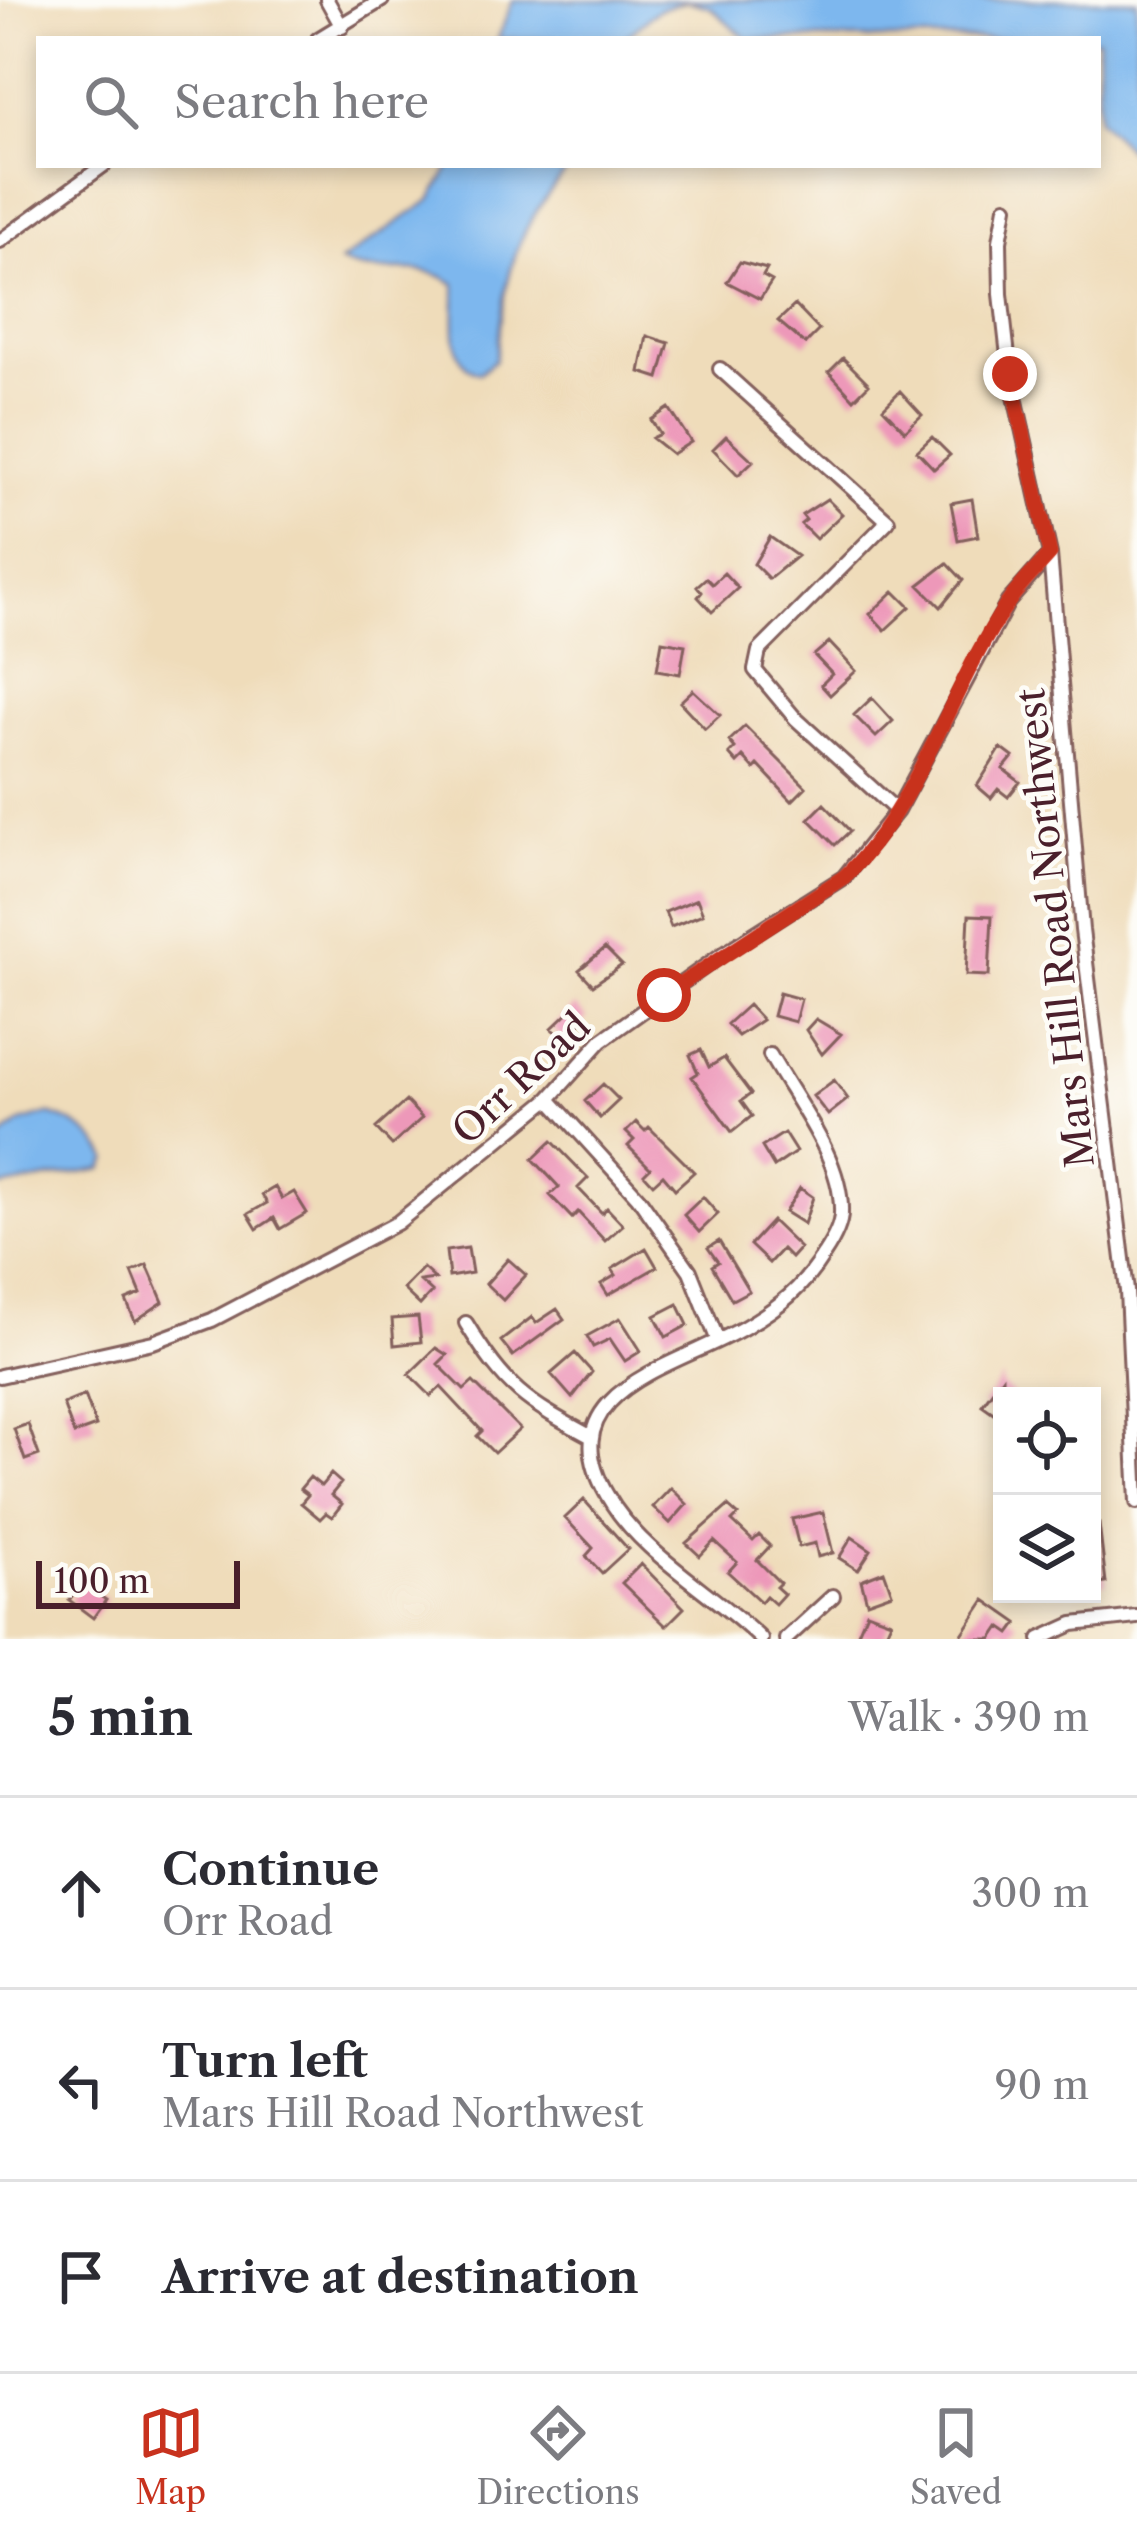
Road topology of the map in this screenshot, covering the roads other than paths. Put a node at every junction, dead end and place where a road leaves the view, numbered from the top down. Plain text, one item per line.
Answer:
1 (327, 0) edge
2 (382, 0) edge
3 (343, 27) junction
4 (324, 36) edge
5 (100, 168) edge
6 (1006, 207) dead end
7 (0, 242) edge
8 (720, 370) dead end
9 (1050, 554) junction
10 (897, 811) junction
11 (770, 1055) dead end
12 (549, 1099) junction
13 (466, 1323) dead end
14 (718, 1341) junction
15 (0, 1376) edge
16 (592, 1437) junction
17 (1137, 1502) edge
18 (833, 1596) dead end
19 (1137, 1617) edge
20 (760, 1639) edge
21 (786, 1639) edge
22 (1040, 1639) edge

1 - 3 street
2 - 3 street
3 - 4 street
5 - 7 street
6 - 9 street, Mars Hill Road Northwest
8 - 10 street
9 - 10 street, Orr Road
9 - 17 street, Mars Hill Road Northwest
10 - 12 street, Orr Road
11 - 14 street
12 - 14 street
12 - 15 street, Orr Road
13 - 16 street
14 - 16 street
16 - 20 street
18 - 21 street
19 - 22 street

